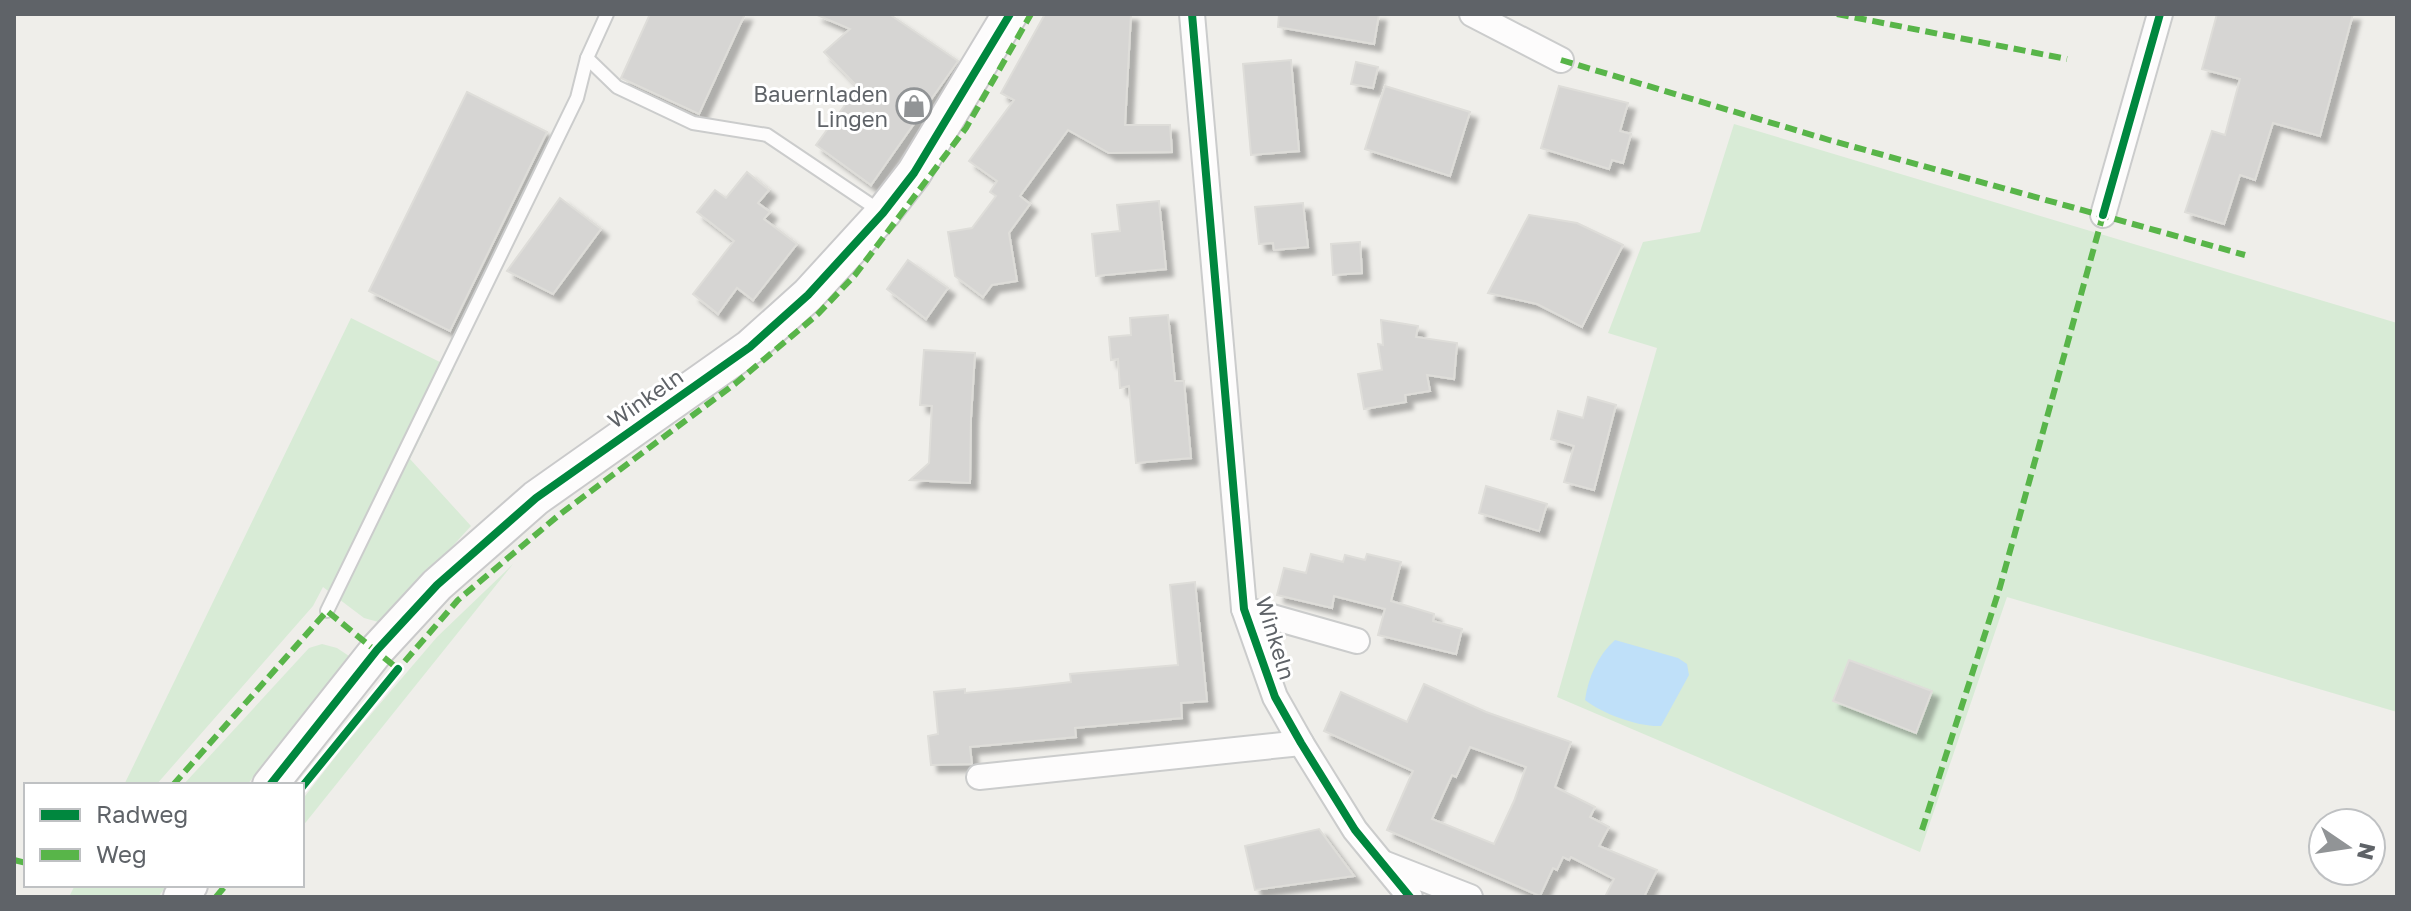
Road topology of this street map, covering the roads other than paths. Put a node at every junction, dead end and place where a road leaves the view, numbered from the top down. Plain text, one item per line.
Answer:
1 (607, 14) edge
2 (1010, 14) edge
3 (1192, 14) edge
4 (1472, 14) edge
5 (2160, 14) edge
6 (587, 58) junction
7 (1561, 60) dead end
8 (883, 213) junction
9 (2103, 215) dead end
10 (1244, 609) junction
11 (327, 611) dead end
12 (1357, 641) dead end
13 (1301, 743) junction
14 (979, 777) dead end
15 (272, 783) edge
16 (1381, 862) junction
17 (1410, 897) edge
18 (1470, 897) edge

1 - 6 lane
2 - 8 street, Winkeln
3 - 10 street, Winkeln
4 - 7 street
5 - 9 street
6 - 8 lane
6 - 11 lane
8 - 15 street, Winkeln
10 - 12 street, Winkeln
10 - 13 street, Winkeln
13 - 14 street
13 - 16 street, Winkeln
16 - 17 street, Winkeln
16 - 18 street, Winkeln

